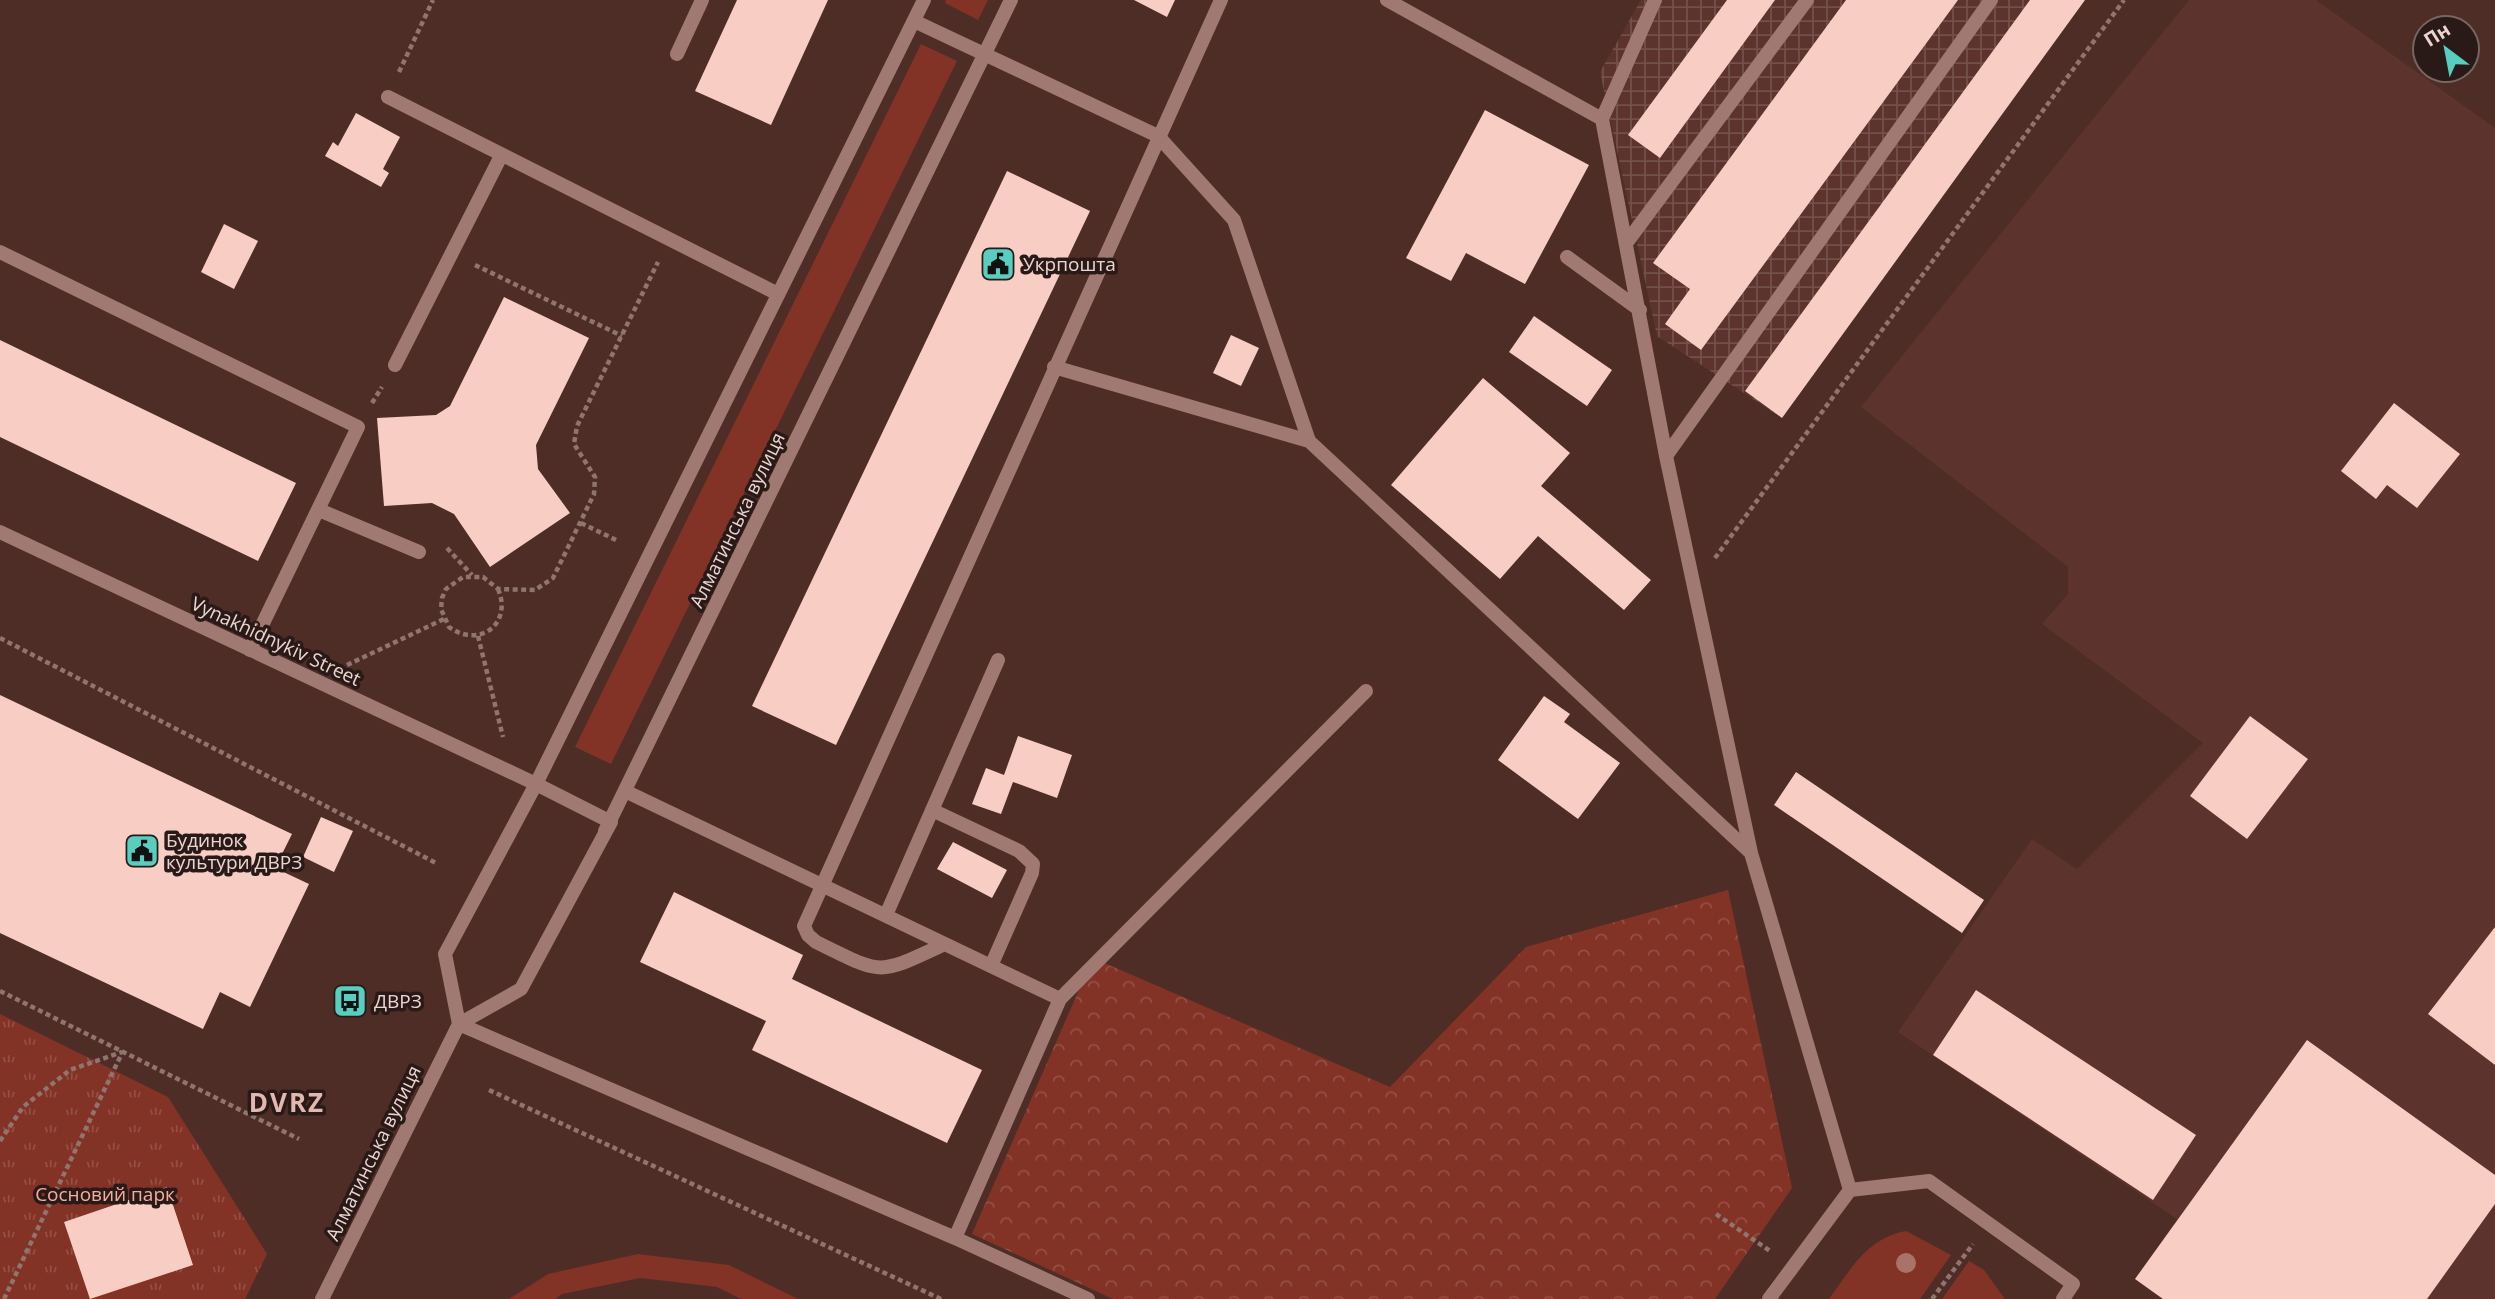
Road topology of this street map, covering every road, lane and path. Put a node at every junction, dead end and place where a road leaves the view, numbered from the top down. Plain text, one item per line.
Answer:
1 (433, 0) edge
2 (702, 0) edge
3 (923, 0) edge
4 (1011, 0) edge
5 (1220, 0) edge
6 (1388, 0) edge
7 (1655, 0) edge
8 (1807, 0) edge
9 (1991, 0) edge
10 (2123, 0) edge
11 (914, 21) junction
12 (677, 54) dead end
13 (984, 56) junction
14 (388, 97) joint
15 (1602, 119) junction
16 (1157, 136) junction
17 (501, 156) junction
18 (670, 240) junction
19 (1627, 242) junction
20 (0, 252) edge
21 (453, 254) junction
22 (1567, 257) dead end
23 (778, 294) junction
24 (1640, 310) junction
25 (622, 336) junction
26 (395, 365) joint
27 (1054, 367) junction
28 (358, 426) junction
29 (1309, 441) junction
30 (1666, 456) junction
31 (318, 510) junction
32 (581, 523) junction
33 (0, 532) edge
34 (616, 540) dead end
35 (419, 552) dead end
36 (1694, 587) junction
37 (498, 589) junction
38 (444, 619) junction
39 (478, 636) junction
40 (0, 638) edge
41 (250, 650) junction
42 (998, 660) dead end
43 (345, 666) dead end
44 (1366, 691) dead end
45 (503, 739) dead end
46 (536, 784) junction
47 (627, 792) junction
48 (932, 810) junction
49 (611, 822) junction
50 (1751, 853) junction
51 (438, 864) dead end
52 (823, 884) junction
53 (886, 915) junction
54 (945, 944) junction
55 (991, 966) junction
56 (0, 991) edge
57 (1060, 999) junction
58 (459, 1024) junction
59 (123, 1051) junction
60 (489, 1090) dead end
61 (299, 1139) dead end
62 (0, 1142) edge
63 (1850, 1190) junction
64 (1716, 1214) dead end
65 (1989, 1224) junction
66 (955, 1238) junction
67 (1770, 1251) dead end
68 (4, 1299) edge
69 (322, 1299) edge
70 (941, 1299) edge
71 (1088, 1299) edge
72 (1769, 1299) edge
73 (1932, 1299) edge
74 (2063, 1299) edge

1 - 14 path
2 - 12 street
3 - 11 street
4 - 13 street, Алматинська вулиця
5 - 16 street
6 - 15 street
7 - 15 street
8 - 19 street
9 - 30 street
10 - 36 path
11 - 13 street
11 - 23 street
13 - 16 street
13 - 47 street, Алматинська вулиця
14 - 17 street
15 - 19 street
16 - 27 street
16 - 29 street
17 - 18 street
17 - 21 street
18 - 23 street
18 - 25 path
19 - 24 street
20 - 28 street
21 - 25 path
21 - 26 street
22 - 24 street
23 - 46 street
24 - 30 street
25 - 32 path
26 - 28 path
27 - 29 street
27 - 52 street
28 - 31 street
29 - 50 street
30 - 36 street
31 - 35 street
31 - 41 street
32 - 34 path
32 - 37 path
33 - 41 street, Vynakhidnykiv Street
36 - 50 street
37 - 38 path
37 - 39 path
38 - 39 path
38 - 43 path
39 - 45 path
40 - 51 path
41 - 46 street, Vynakhidnykiv Street
42 - 48 street
44 - 57 street
46 - 49 street, Vynakhidnykiv Street
46 - 58 street
47 - 49 street, Алматинська вулиця
47 - 52 street
48 - 53 street
48 - 55 street
49 - 58 street, Алматинська вулиця
50 - 63 street
52 - 53 street
52 - 54 street
53 - 54 street
54 - 55 street
55 - 57 street
56 - 59 path
57 - 66 street
58 - 66 street
58 - 69 street, Алматинська вулиця
59 - 61 path
59 - 62 path
59 - 68 path
60 - 70 path
63 - 65 street
63 - 72 street
64 - 67 path
65 - 73 path
65 - 74 street
66 - 71 street

